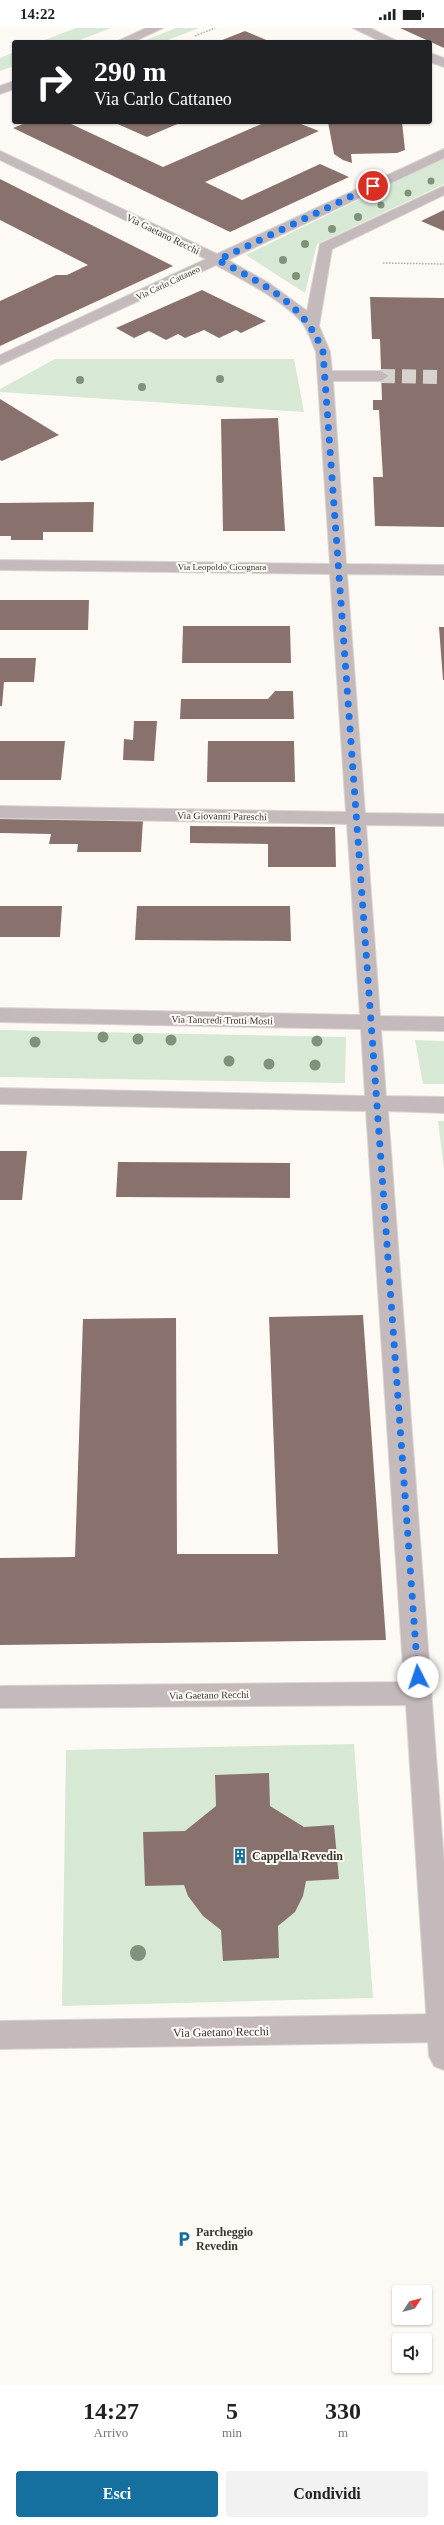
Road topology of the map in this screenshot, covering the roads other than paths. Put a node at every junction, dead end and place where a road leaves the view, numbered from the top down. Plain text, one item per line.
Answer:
1 (157, 28) edge
2 (359, 28) edge
3 (127, 40) edge
4 (388, 40) edge
5 (432, 58) edge
6 (444, 63) edge
7 (12, 86) edge
8 (0, 90) edge
9 (444, 153) edge
10 (0, 155) edge
11 (444, 190) edge
12 (218, 260) junction
13 (312, 327) junction
14 (0, 361) edge
15 (326, 376) junction
16 (381, 376) tunnel mouth
17 (0, 565) edge
18 (339, 568) junction
19 (444, 570) edge
20 (0, 812) edge
21 (356, 819) junction
22 (444, 820) edge
23 (0, 1015) edge
24 (371, 1023) junction
25 (444, 1024) edge
26 (0, 1096) edge
27 (377, 1103) junction
28 (444, 1104) edge
29 (419, 1693) junction
30 (0, 1697) edge
31 (442, 2028) junction
32 (0, 2034) edge
33 (444, 2056) edge

1 - 3 street
2 - 4 street
5 - 6 street
7 - 8 street
9 - 12 street, Via Carlo Cattaneo
10 - 12 street, Via Gaetano Recchi
11 - 13 street
12 - 13 street, Via Gaetano Recchi
12 - 14 street, Via Carlo Cattaneo
13 - 15 street, Via Gaetano Recchi
15 - 16 street
15 - 18 street, Via Gaetano Recchi
17 - 18 street, Via Leopoldo Cicognara
18 - 19 street, Via Leopoldo Cicognara
18 - 21 street, Via Gaetano Recchi
20 - 21 street, Via Giovanni Pareschi
21 - 22 street, Via Giovanni Pareschi
21 - 24 street, Via Gaetano Recchi
23 - 24 street, Via Tancredi Trotti Mosti
24 - 25 street, Via Tancredi Trotti Mosti
24 - 27 street, Via Gaetano Recchi
26 - 27 street
27 - 28 street
27 - 29 street, Via Gaetano Recchi
29 - 30 street, Via Gaetano Recchi
29 - 31 street, Via Gaetano Recchi
31 - 32 street, Via Gaetano Recchi
31 - 33 street, Via Gaetano Recchi

